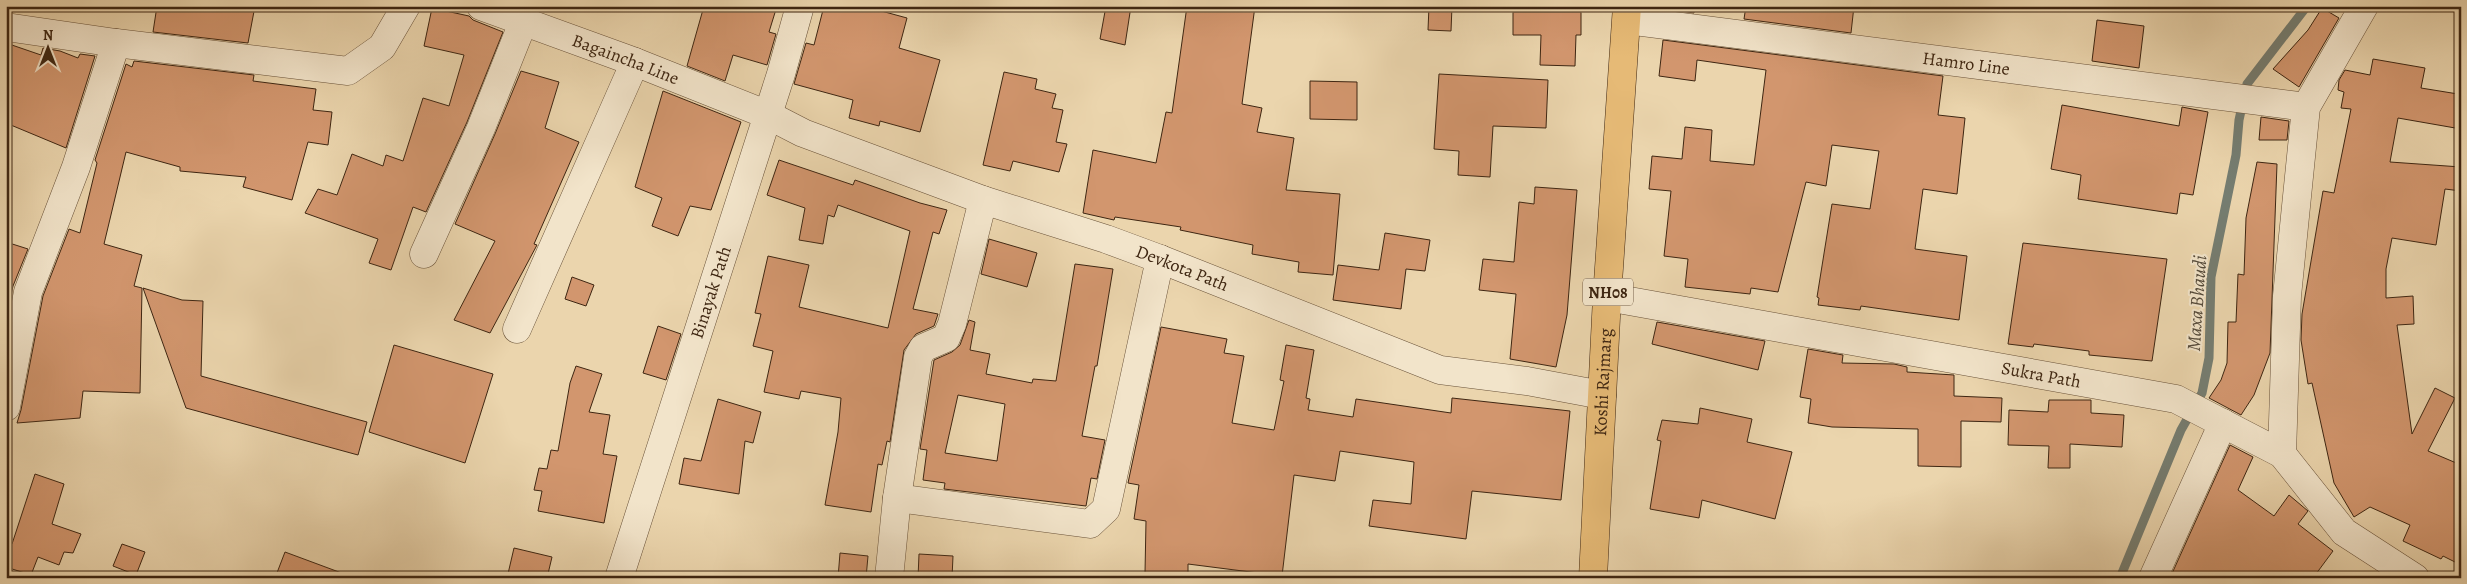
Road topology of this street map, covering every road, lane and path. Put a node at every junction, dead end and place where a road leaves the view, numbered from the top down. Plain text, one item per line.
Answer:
1 (406, 6) edge
2 (481, 6) edge
3 (800, 6) edge
4 (2364, 6) edge
5 (1627, 13) edge
6 (524, 20) junction
7 (6, 27) edge
8 (116, 43) junction
9 (635, 62) junction
10 (2306, 107) junction
11 (768, 115) junction
12 (983, 200) junction
13 (424, 254) dead end
14 (1160, 259) junction
15 (1608, 297) junction
16 (517, 329) dead end
17 (1602, 395) junction
18 (6, 407) edge
19 (2218, 421) junction
20 (2282, 454) junction
21 (897, 498) junction
22 (619, 578) edge
23 (889, 578) edge
24 (1593, 578) edge
25 (2153, 578) edge
26 (2415, 578) edge

1 - 8 street
2 - 6 street, Bagaincha Line
3 - 11 street, Binayak Path
4 - 10 street
5 - 10 street, Hamro Line
5 - 15 main road, Koshi Rajmarg / NH08
6 - 9 street, Bagaincha Line
6 - 13 street
7 - 8 street
8 - 18 street
9 - 11 street, Bagaincha Line
9 - 16 street
10 - 20 street
11 - 12 street, Devkota Path
11 - 22 street, Binayak Path
12 - 14 street, Devkota Path
12 - 21 street
14 - 17 street, Devkota Path
14 - 21 street
15 - 17 main road, Koshi Rajmarg / NH08
15 - 19 street, Sukra Path
17 - 24 main road, Koshi Rajmarg / NH08
19 - 20 street, Sukra Path
19 - 25 street
20 - 26 street, Sukra Path
21 - 23 street

